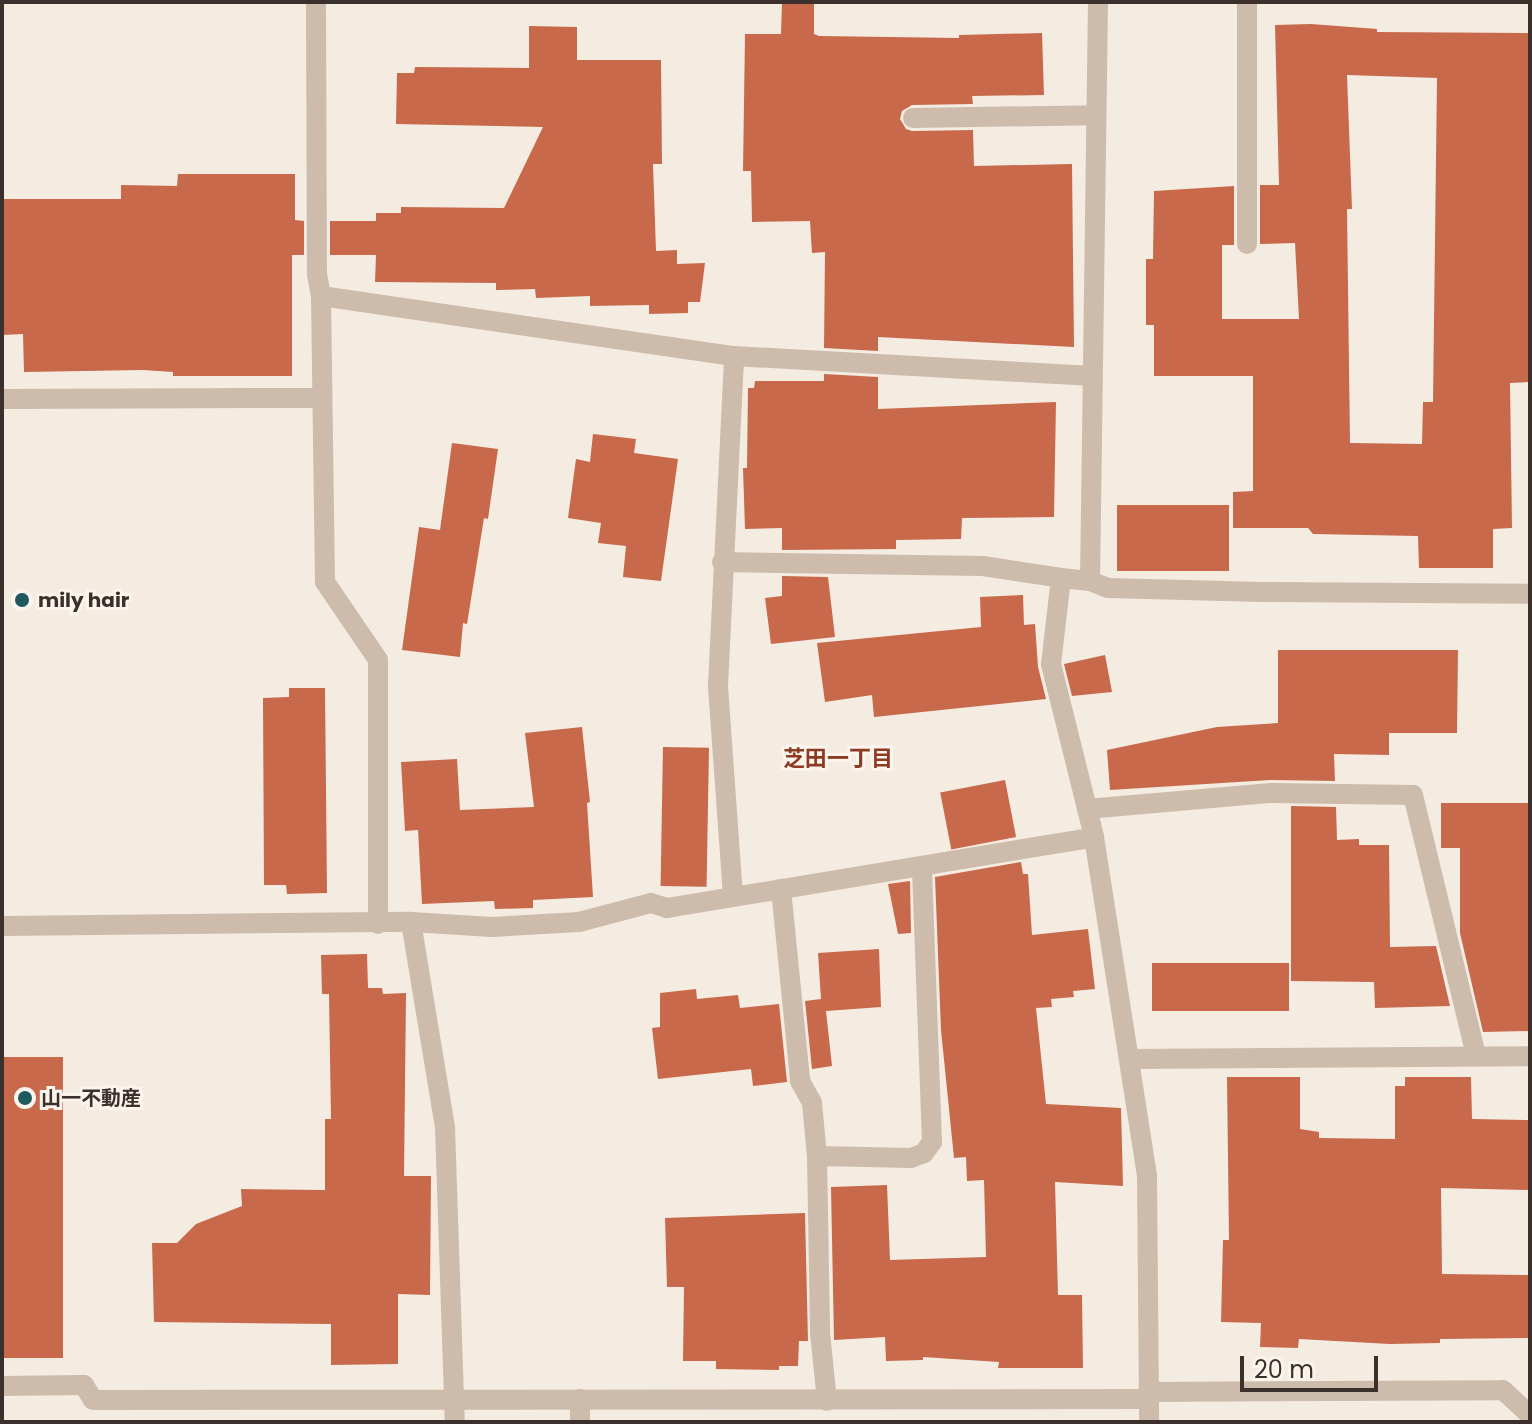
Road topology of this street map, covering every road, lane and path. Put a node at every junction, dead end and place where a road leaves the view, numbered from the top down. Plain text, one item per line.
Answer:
1 (316, 2) edge
2 (1098, 2) edge
3 (1247, 2) edge
4 (1095, 115) junction
5 (913, 118) dead end
6 (1247, 244) dead end
7 (321, 296) junction
8 (734, 356) junction
9 (1092, 376) junction
10 (320, 398) junction
11 (2, 399) edge
12 (722, 562) junction
13 (1061, 578) junction
14 (1090, 581) junction
15 (1530, 594) edge
16 (1087, 809) junction
17 (1094, 837) junction
18 (922, 866) junction
19 (781, 889) junction
20 (733, 896) junction
21 (411, 922) junction
22 (378, 924) junction
23 (2, 926) edge
24 (1476, 1056) junction
25 (1530, 1056) edge
26 (1131, 1059) junction
27 (817, 1156) junction
28 (2, 1386) edge
29 (1149, 1396) junction
30 (451, 1399) junction
31 (580, 1399) junction
32 (827, 1401) junction
33 (1530, 1415) edge
34 (455, 1422) edge
35 (580, 1422) edge
36 (1149, 1422) edge

1 - 7 street
2 - 4 street
3 - 6 street
4 - 5 street
4 - 9 street
7 - 8 street
7 - 10 street
8 - 9 street
8 - 12 street
9 - 14 street
10 - 11 street
10 - 22 street
12 - 13 street
12 - 20 street
13 - 14 street
13 - 16 street
14 - 15 street
16 - 17 street
16 - 24 street
17 - 18 street
17 - 26 street
18 - 19 street
18 - 27 street
19 - 20 street
19 - 27 street
20 - 21 street
21 - 22 street
21 - 30 street
22 - 23 street
24 - 25 street
24 - 26 street
26 - 29 street
27 - 32 street
28 - 30 street
29 - 32 street
29 - 33 street
29 - 36 street
30 - 31 street
30 - 34 street
31 - 32 street
31 - 35 street

